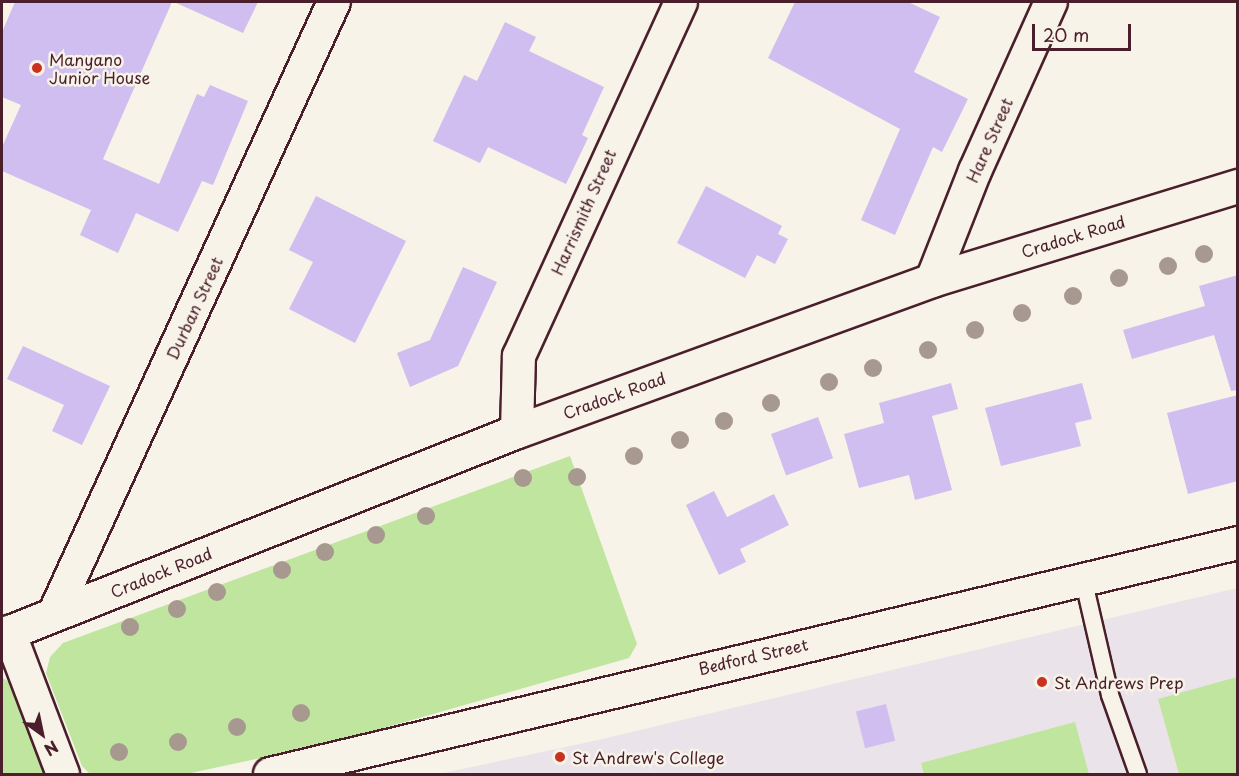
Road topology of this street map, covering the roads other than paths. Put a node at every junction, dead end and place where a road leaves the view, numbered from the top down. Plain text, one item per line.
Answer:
1 (334, 2) edge
2 (681, 2) edge
3 (1051, 2) edge
4 (1238, 186) edge
5 (932, 280) junction
6 (517, 431) junction
7 (1238, 543) edge
8 (1083, 578) junction
9 (54, 614) junction
10 (5, 634) edge
11 (63, 774) edge
12 (270, 774) edge
13 (1138, 774) edge

1 - 9 street, Durban Street
2 - 6 street, Harrismith Street
3 - 5 street, Hare Street
4 - 5 main road, Cradock Road
5 - 6 main road, Cradock Road
6 - 9 main road, Cradock Road
7 - 8 street, Bedford Street
8 - 12 street, Bedford Street
8 - 13 lane
9 - 10 main road, Cradock Road
10 - 11 street

